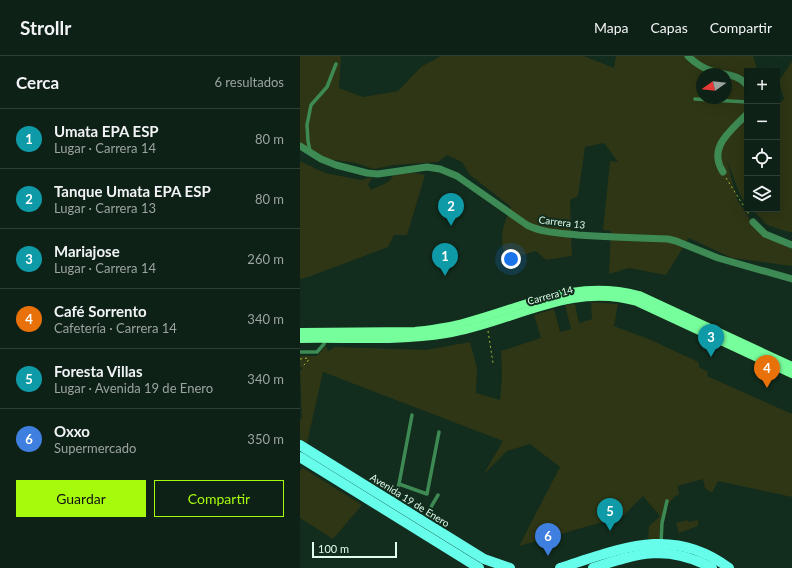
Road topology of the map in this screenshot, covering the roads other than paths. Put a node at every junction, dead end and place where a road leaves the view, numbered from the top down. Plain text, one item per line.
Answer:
1 (688, 56) edge
2 (336, 64) dead end
3 (744, 81) edge
4 (694, 99) dead end
5 (744, 102) edge
6 (744, 117) edge
7 (300, 146) edge
8 (310, 152) junction
9 (722, 170) road end
10 (753, 222) road end
11 (792, 246) edge
12 (792, 279) edge
13 (300, 332) edge
14 (324, 338) junction
15 (300, 339) edge
16 (300, 352) edge
17 (792, 366) edge
18 (792, 374) edge
19 (412, 415) dead end
20 (439, 432) dead end
21 (300, 445) edge
22 (300, 457) edge
23 (399, 484) junction
24 (438, 495) dead end
25 (666, 501) dead end
26 (393, 504) junction
27 (422, 522) junction
28 (661, 548) junction
29 (614, 565) edge
30 (499, 567) edge
31 (479, 568) edge
32 (510, 568) edge
33 (560, 568) edge
34 (593, 568) edge
35 (712, 568) edge
36 (730, 568) edge

1 - 3 street
2 - 8 lane
4 - 5 lane
6 - 9 street
7 - 8 street, Carrera 13
8 - 12 street, Carrera 13
10 - 11 street
13 - 17 main road, Carrera 14
14 - 15 main road, Carrera 14
14 - 16 lane
14 - 18 main road, Carrera 14
19 - 23 lane
20 - 23 lane
21 - 26 main road, Avenida 19 de Enero
22 - 31 main road
23 - 26 lane
24 - 27 lane
25 - 28 lane
26 - 27 main road, Avenida 19 de Enero
27 - 30 main road, Avenida 19 de Enero
28 - 29 main road
28 - 33 main road
28 - 35 main road
28 - 36 main road
29 - 34 main road
30 - 32 main road, Avenida 19 de Enero

